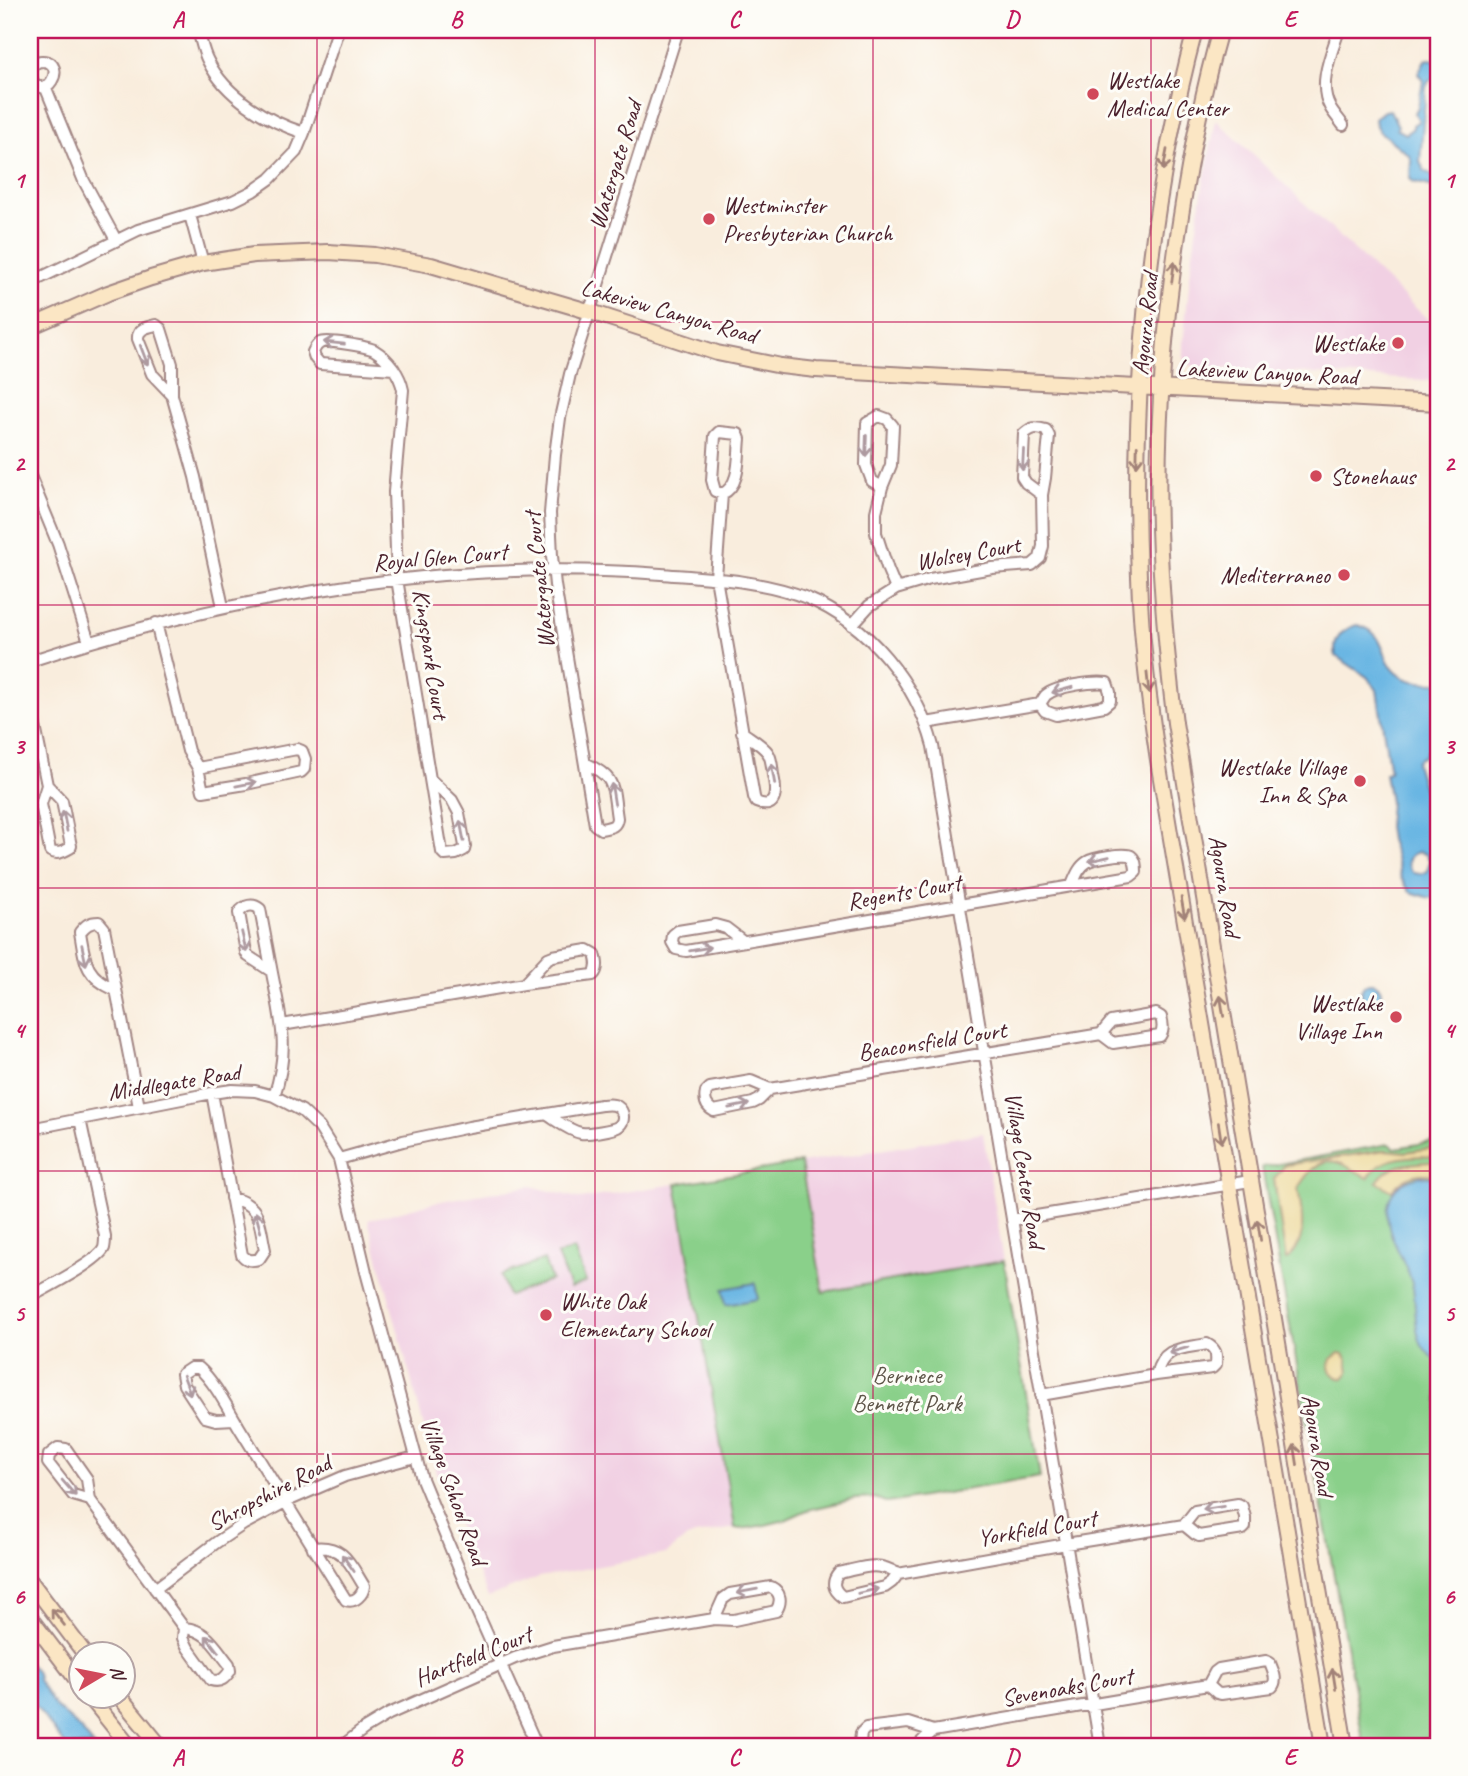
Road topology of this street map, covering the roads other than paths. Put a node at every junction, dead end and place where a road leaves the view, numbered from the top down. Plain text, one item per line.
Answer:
1 (198, 30) edge
2 (338, 30) edge
3 (678, 30) edge
4 (1195, 30) edge
5 (1220, 30) edge
6 (1339, 30) edge
7 (30, 71) edge
8 (30, 76) edge
9 (45, 86) junction
10 (1343, 125) dead end
11 (304, 133) junction
12 (190, 215) junction
13 (116, 240) junction
14 (203, 263) junction
15 (30, 283) edge
16 (591, 312) junction
17 (30, 327) edge
18 (394, 369) junction
19 (1140, 388) junction
20 (1161, 389) junction
21 (172, 395) junction
22 (1438, 404) edge
23 (30, 426) edge
24 (30, 432) edge
25 (30, 476) edge
26 (882, 487) junction
27 (722, 494) junction
28 (1042, 495) junction
29 (554, 570) junction
30 (716, 578) junction
31 (397, 579) junction
32 (896, 589) junction
33 (223, 607) junction
34 (156, 623) junction
35 (852, 625) junction
36 (89, 642) junction
37 (30, 661) edge
38 (30, 702) edge
39 (1040, 704) junction
40 (926, 723) junction
41 (743, 732) junction
42 (585, 762) junction
43 (198, 768) junction
44 (431, 780) junction
45 (47, 785) junction
46 (1072, 885) junction
47 (958, 904) junction
48 (743, 941) junction
49 (271, 971) junction
50 (524, 984) junction
51 (115, 990) junction
52 (282, 1025) junction
53 (1101, 1034) junction
54 (984, 1054) junction
55 (770, 1089) junction
56 (212, 1093) junction
57 (274, 1096) junction
58 (139, 1107) junction
59 (546, 1114) junction
60 (80, 1119) junction
61 (30, 1129) edge
62 (338, 1159) junction
63 (1250, 1181) junction
64 (1228, 1185) junction
65 (231, 1198) junction
66 (348, 1200) joint
67 (1012, 1220) junction
68 (30, 1297) edge
69 (1156, 1375) junction
70 (1041, 1395) junction
71 (234, 1419) junction
72 (415, 1457) junction
73 (90, 1500) junction
74 (285, 1502) junction
75 (1184, 1525) junction
76 (1066, 1544) junction
77 (313, 1548) junction
78 (898, 1573) junction
79 (30, 1581) edge
80 (155, 1589) junction
81 (30, 1618) edge
82 (713, 1619) junction
83 (184, 1628) junction
84 (74, 1640) edge
85 (501, 1664) junction
86 (66, 1666) edge
87 (1208, 1685) junction
88 (1093, 1704) junction
89 (100, 1710) edge
90 (130, 1710) edge
91 (933, 1731) junction
92 (156, 1745) edge
93 (129, 1746) edge
94 (342, 1746) edge
95 (537, 1746) edge
96 (861, 1746) edge
97 (917, 1746) edge
98 (1100, 1746) edge
99 (1323, 1746) edge
100 (1345, 1746) edge

1 - 11 street
2 - 11 street
3 - 16 street, Watergate Road
4 -> 19 main road, Agoura Road
20 -> 5 main road, Agoura Road
6 - 10 street
7 - 9 street
8 - 9 street
9 - 13 street
11 - 12 street
12 - 13 street
12 - 14 street
13 - 15 street
14 - 16 main road, Lakeview Canyon Road
14 - 17 main road, Lakeview Canyon Road
16 - 19 main road, Lakeview Canyon Road
16 - 29 street, Watergate Court
18 -> 18 street
18 - 31 street, Kingspark Court
19 - 20 main road, Lakeview Canyon Road
19 -> 64 main road, Agoura Road
20 - 22 main road, Lakeview Canyon Road
63 -> 20 main road, Agoura Road
21 -> 21 street
21 - 33 street
23 - 24 street
25 - 36 street
26 -> 26 street
26 - 32 street
27 - 27 street
27 - 30 street
28 -> 28 street, Wolsey Court
28 - 32 street, Wolsey Court
29 - 30 street, Royal Glen Court
29 - 31 street, Royal Glen Court
29 - 42 street, Watergate Court
30 - 35 street, Royal Glen Court
30 - 41 street
31 - 33 street, Royal Glen Court
31 - 44 street, Kingspark Court
32 - 35 street, Wolsey Court
33 - 34 street, Royal Glen Court
34 - 36 street, Royal Glen Court
34 - 43 street
35 - 40 street, Village Center Road
36 - 37 street, Royal Glen Court
38 - 45 street
39 -> 39 street
39 - 40 street
40 - 47 street, Village Center Road
41 -> 41 street
42 -> 42 street, Watergate Court
43 -> 43 street
44 -> 44 street, Kingspark Court
45 -> 45 street
46 -> 46 street, Regents Court
46 - 47 street, Regents Court
47 - 48 street, Regents Court
47 - 54 street, Village Center Road
48 -> 48 street, Regents Court
49 -> 49 street
49 - 52 street
50 - 50 street
50 - 52 street
51 -> 51 street
51 - 58 street
52 - 57 street
53 - 53 street, Beaconsfield Court
53 - 54 street, Beaconsfield Court
54 - 55 street, Beaconsfield Court
54 - 67 street, Village Center Road
55 -> 55 street, Beaconsfield Court
56 - 57 street, Middlegate Road
56 - 58 street, Middlegate Road
56 - 65 street
57 - 62 street, Middlegate Road
58 - 60 street, Middlegate Road
59 - 59 street
59 - 62 street
60 - 61 street, Middlegate Road
60 - 68 street
62 - 66 street, Middlegate Road
63 - 64 street
100 -> 63 main road, Agoura Road
64 - 67 street
64 - 99 main road, Agoura Road
65 -> 65 street
66 - 72 street, Village School Road
67 - 70 street, Village Center Road
69 -> 69 street
69 - 70 street
70 - 76 street, Village Center Road
71 -> 71 street
71 - 74 street
72 - 74 street, Shropshire Road
72 - 85 street, Village School Road
73 -> 73 street
73 - 80 street
74 - 77 street
74 - 80 street, Shropshire Road
75 -> 75 street, Yorkfield Court
75 - 76 street, Yorkfield Court
76 - 78 street, Yorkfield Court
76 - 88 street, Village Center Road
77 -> 77 street
78 -> 78 street, Yorkfield Court
84 -> 79 main road
80 - 83 street
81 - 86 main road
82 -> 82 street, Hartfield Court
82 - 85 street, Hartfield Court
83 -> 83 street
85 - 94 street, Hartfield Court
85 - 95 street, Village School Road
87 - 87 street, Sevenoaks Court
87 - 88 street, Sevenoaks Court
88 - 91 street, Sevenoaks Court
88 - 98 street, Village Center Road
89 - 93 main road
90 - 92 main road
91 - 96 street, Sevenoaks Court
91 - 97 street

